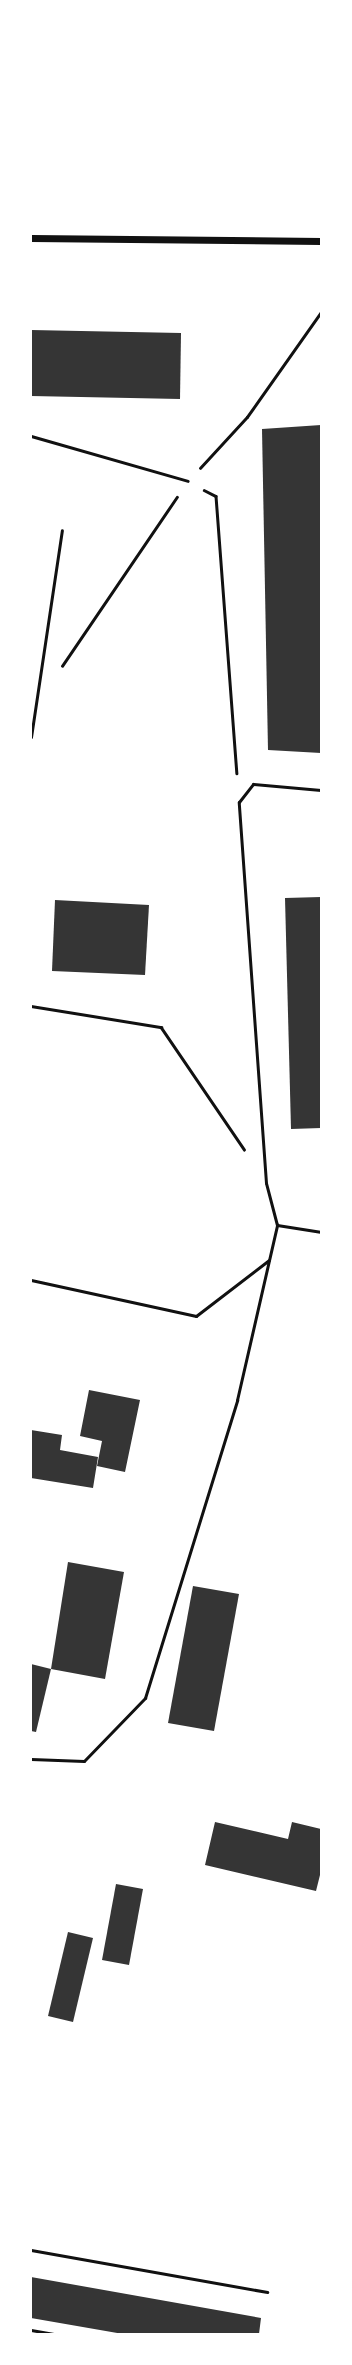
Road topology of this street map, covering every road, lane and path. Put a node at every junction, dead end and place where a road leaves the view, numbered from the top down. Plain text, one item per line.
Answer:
1 (31, 238) edge
2 (321, 241) edge
3 (321, 312) edge
4 (31, 436) edge
5 (188, 482) junction
6 (62, 530) dead end
7 (58, 671) dead end
8 (31, 737) edge
9 (321, 790) edge
10 (239, 802) junction
11 (31, 1006) edge
12 (244, 1150) dead end
13 (277, 1224) junction
14 (321, 1232) edge
15 (269, 1260) junction
16 (31, 1280) edge
17 (31, 1759) edge
18 (31, 2250) edge
19 (267, 2292) dead end
20 (31, 2330) edge
21 (54, 2334) edge

1 - 2 street
3 - 5 path
4 - 5 lane
5 - 7 path
5 - 10 path
6 - 8 lane
9 - 10 lane
10 - 13 lane
11 - 12 path
13 - 14 lane
13 - 15 lane
15 - 16 lane
15 - 17 lane
18 - 19 lane
20 - 21 lane

